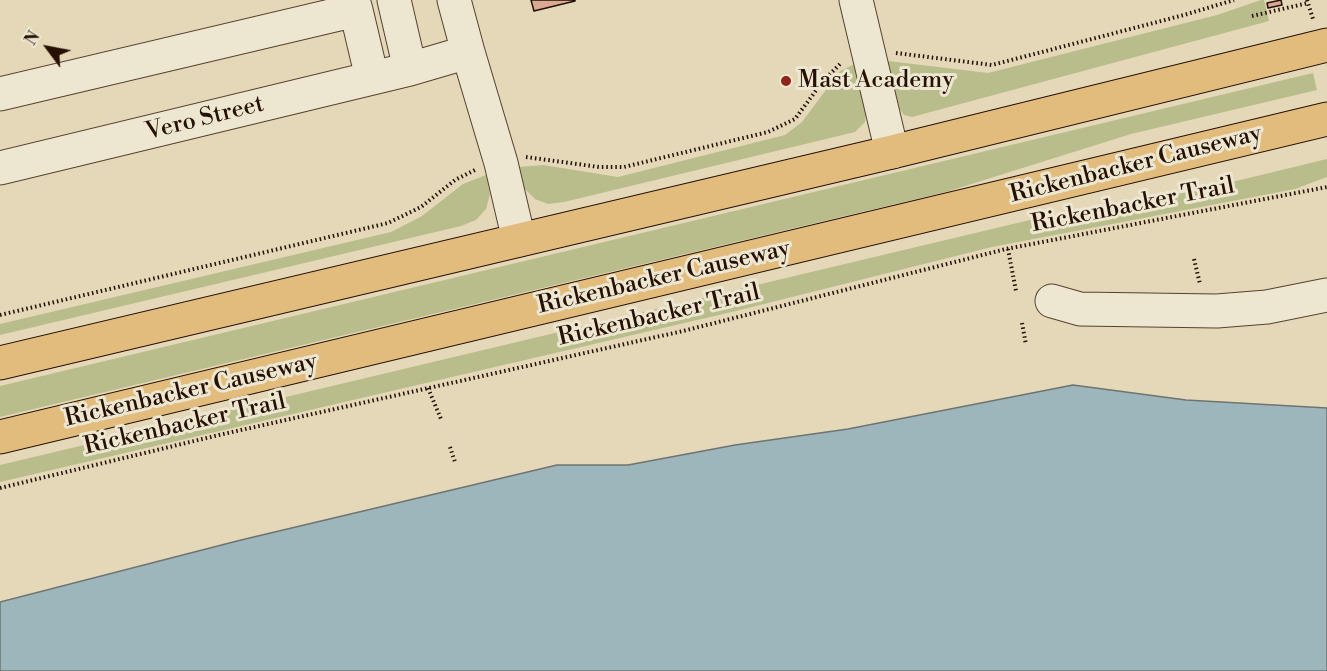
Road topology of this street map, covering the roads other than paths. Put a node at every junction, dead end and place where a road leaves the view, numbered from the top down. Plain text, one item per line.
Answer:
1 (394, 0) edge
2 (454, 0) edge
3 (856, 0) edge
4 (354, 5) edge
5 (1327, 45) edge
6 (468, 52) junction
7 (410, 69) junction
8 (372, 78) junction
9 (0, 94) edge
10 (1327, 119) edge
11 (892, 152) junction
12 (0, 168) edge
13 (519, 240) junction
14 (1327, 296) edge
15 (1052, 301) dead end
16 (0, 363) edge
17 (0, 437) edge

1 - 7 lane
2 - 6 lane
3 - 11 lane
4 - 8 lane
4 - 9 lane
5 - 11 main road
6 - 7 lane, Vero Street
6 - 13 lane
7 - 8 lane, Vero Street
8 - 12 lane, Vero Street
10 - 17 main road, Rickenbacker Causeway
11 - 13 main road
13 - 16 main road
14 - 15 lane

